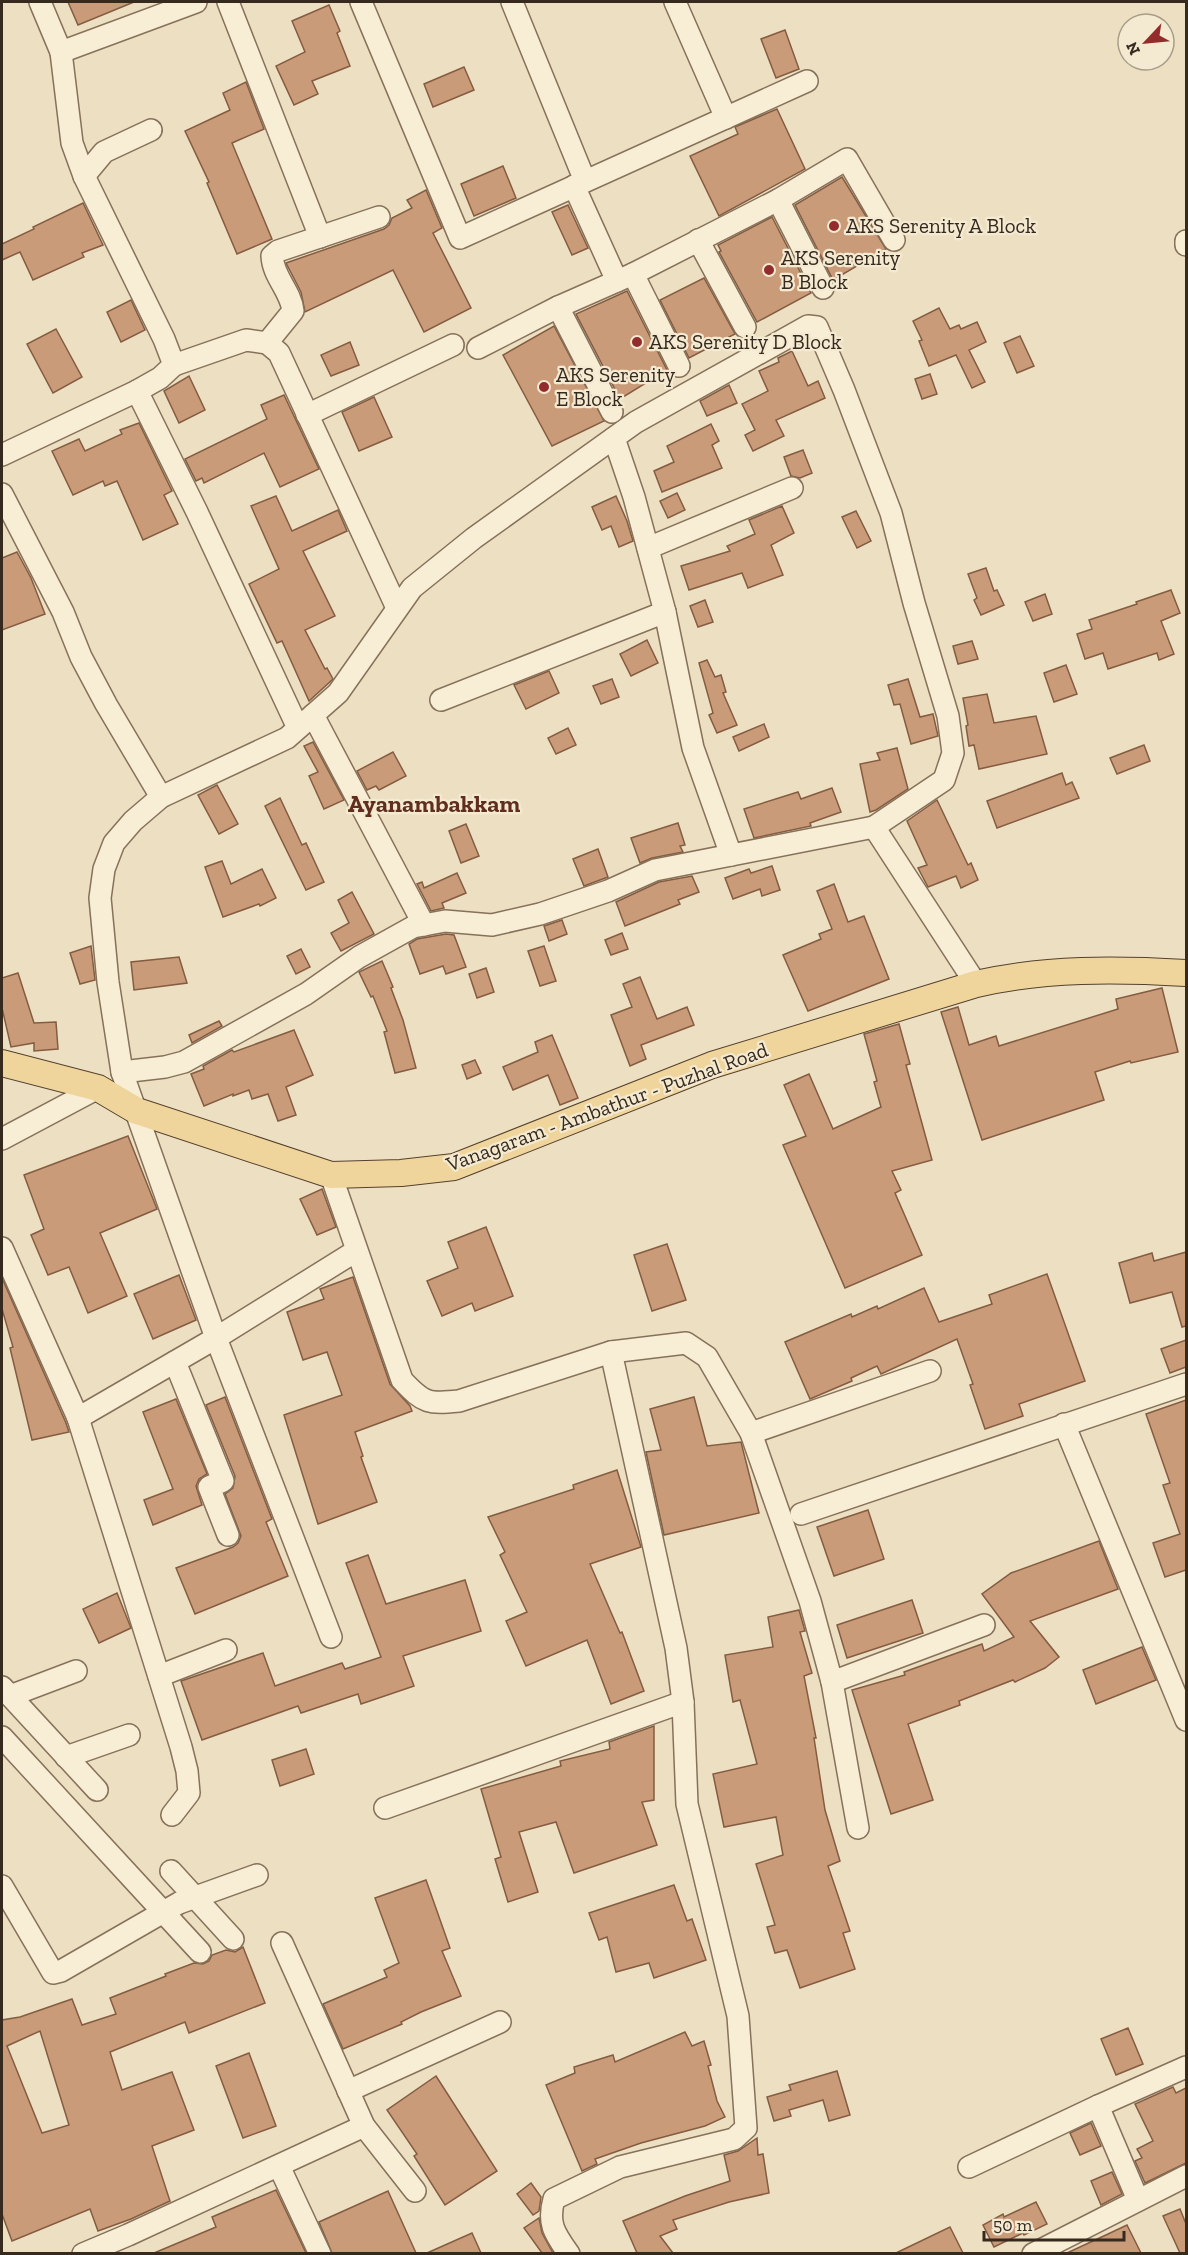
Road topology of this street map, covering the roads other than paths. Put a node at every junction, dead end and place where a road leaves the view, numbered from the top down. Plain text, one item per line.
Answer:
1 (40, 2) edge
2 (196, 2) edge
3 (228, 2) edge
4 (361, 2) edge
5 (512, 2) edge
6 (675, 2) edge
7 (61, 52) junction
8 (807, 81) dead end
9 (726, 118) junction
10 (152, 129) dead end
11 (84, 176) junction
12 (580, 183) junction
13 (777, 200) junction
14 (379, 217) dead end
15 (320, 237) junction
16 (698, 240) junction
17 (894, 240) dead end
18 (625, 277) junction
19 (823, 288) dead end
20 (558, 307) junction
21 (745, 327) dead end
22 (267, 343) junction
23 (453, 345) dead end
24 (478, 348) dead end
25 (174, 365) junction
26 (679, 366) dead end
27 (137, 391) junction
28 (612, 412) dead end
29 (307, 415) junction
30 (614, 438) junction
31 (2, 455) edge
32 (792, 488) dead end
33 (2, 494) edge
34 (648, 549) junction
35 (397, 608) junction
36 (665, 612) junction
37 (441, 700) dead end
38 (306, 721) junction
39 (161, 797) junction
40 (874, 827) junction
41 (731, 855) junction
42 (424, 925) junction
43 (1186, 973) edge
44 (976, 984) junction
45 (2, 1063) edge
46 (122, 1072) junction
47 (98, 1088) junction
48 (137, 1111) junction
49 (2, 1139) edge
50 (331, 1175) junction
51 (2, 1248) edge
52 (356, 1251) junction
53 (216, 1338) junction
54 (611, 1352) junction
55 (175, 1362) junction
56 (930, 1371) dead end
57 (1186, 1384) edge
58 (78, 1418) junction
59 (1065, 1424) junction
60 (751, 1433) junction
61 (801, 1514) dead end
62 (228, 1535) dead end
63 (984, 1625) dead end
64 (331, 1637) dead end
65 (226, 1650) dead end
66 (76, 1671) dead end
67 (159, 1676) junction
68 (832, 1682) junction
69 (6, 1691) edge
70 (683, 1702) junction
71 (1186, 1720) edge
72 (129, 1735) dead end
73 (2, 1737) edge
74 (66, 1757) junction
75 (97, 1790) dead end
76 (385, 1808) dead end
77 (172, 1815) dead end
78 (858, 1828) dead end
79 (171, 1870) dead end
80 (257, 1875) dead end
81 (2, 1886) edge
82 (196, 1897) junction
83 (163, 1913) junction
84 (233, 1939) dead end
85 (282, 1943) dead end
86 (200, 1952) dead end
87 (500, 2022) dead end
88 (1186, 2067) edge
89 (348, 2091) junction
90 (1098, 2106) junction
91 (364, 2126) junction
92 (279, 2166) junction
93 (969, 2167) dead end
94 (1186, 2176) edge
95 (415, 2191) dead end
96 (1138, 2200) junction
97 (83, 2253) edge
98 (320, 2253) edge
99 (569, 2253) edge
100 (1033, 2253) edge

1 - 7 street
2 - 7 street
3 - 15 street
4 - 12 street
5 - 12 street
6 - 9 street
7 - 11 street
8 - 9 street
9 - 12 street
10 - 11 street
11 - 25 street
12 - 18 street
13 - 16 street
13 - 17 street
13 - 19 street
14 - 15 street
15 - 22 street
16 - 18 street
16 - 21 street
18 - 20 street
18 - 26 street
20 - 24 street
20 - 28 street
22 - 25 street
22 - 29 street
23 - 29 street
25 - 27 street
27 - 31 street
27 - 38 street
29 - 35 street
30 - 34 street
30 - 35 street
30 - 40 street
32 - 34 street
33 - 39 street
34 - 36 street
35 - 38 street
36 - 37 street
36 - 41 street
38 - 39 street
38 - 42 street
39 - 46 street
40 - 41 street
40 - 44 street
41 - 42 street
42 - 46 street
43 - 44 main road, Vanagaram - Ambathur - Puzhal Road
44 - 50 main road, Vanagaram - Ambathur - Puzhal Road
45 - 47 main road, Vanagaram - Ambathur - Puzhal Road
46 - 48 street
47 - 48 main road, Vanagaram - Ambathur - Puzhal Road
47 - 49 street
48 - 50 main road, Vanagaram - Ambathur - Puzhal Road
48 - 53 street
50 - 52 street
51 - 58 street
52 - 53 street
52 - 54 street
53 - 55 street
53 - 64 street
54 - 60 street
54 - 70 street
55 - 58 street
55 - 62 street
56 - 60 street
57 - 59 street
58 - 67 street
59 - 61 street
59 - 71 street
60 - 68 street
63 - 68 street
65 - 67 street
66 - 69 street
67 - 77 street
68 - 78 street
69 - 74 street
70 - 76 street
70 - 99 street
72 - 74 street
73 - 83 street
74 - 75 street
79 - 82 street
80 - 82 street
81 - 83 street
82 - 83 street
82 - 84 street
83 - 86 street
85 - 89 street
87 - 89 street
88 - 90 street
89 - 91 street
90 - 93 street
90 - 96 street
91 - 92 street
91 - 95 street
92 - 97 street
92 - 98 street
94 - 96 street
96 - 100 street

